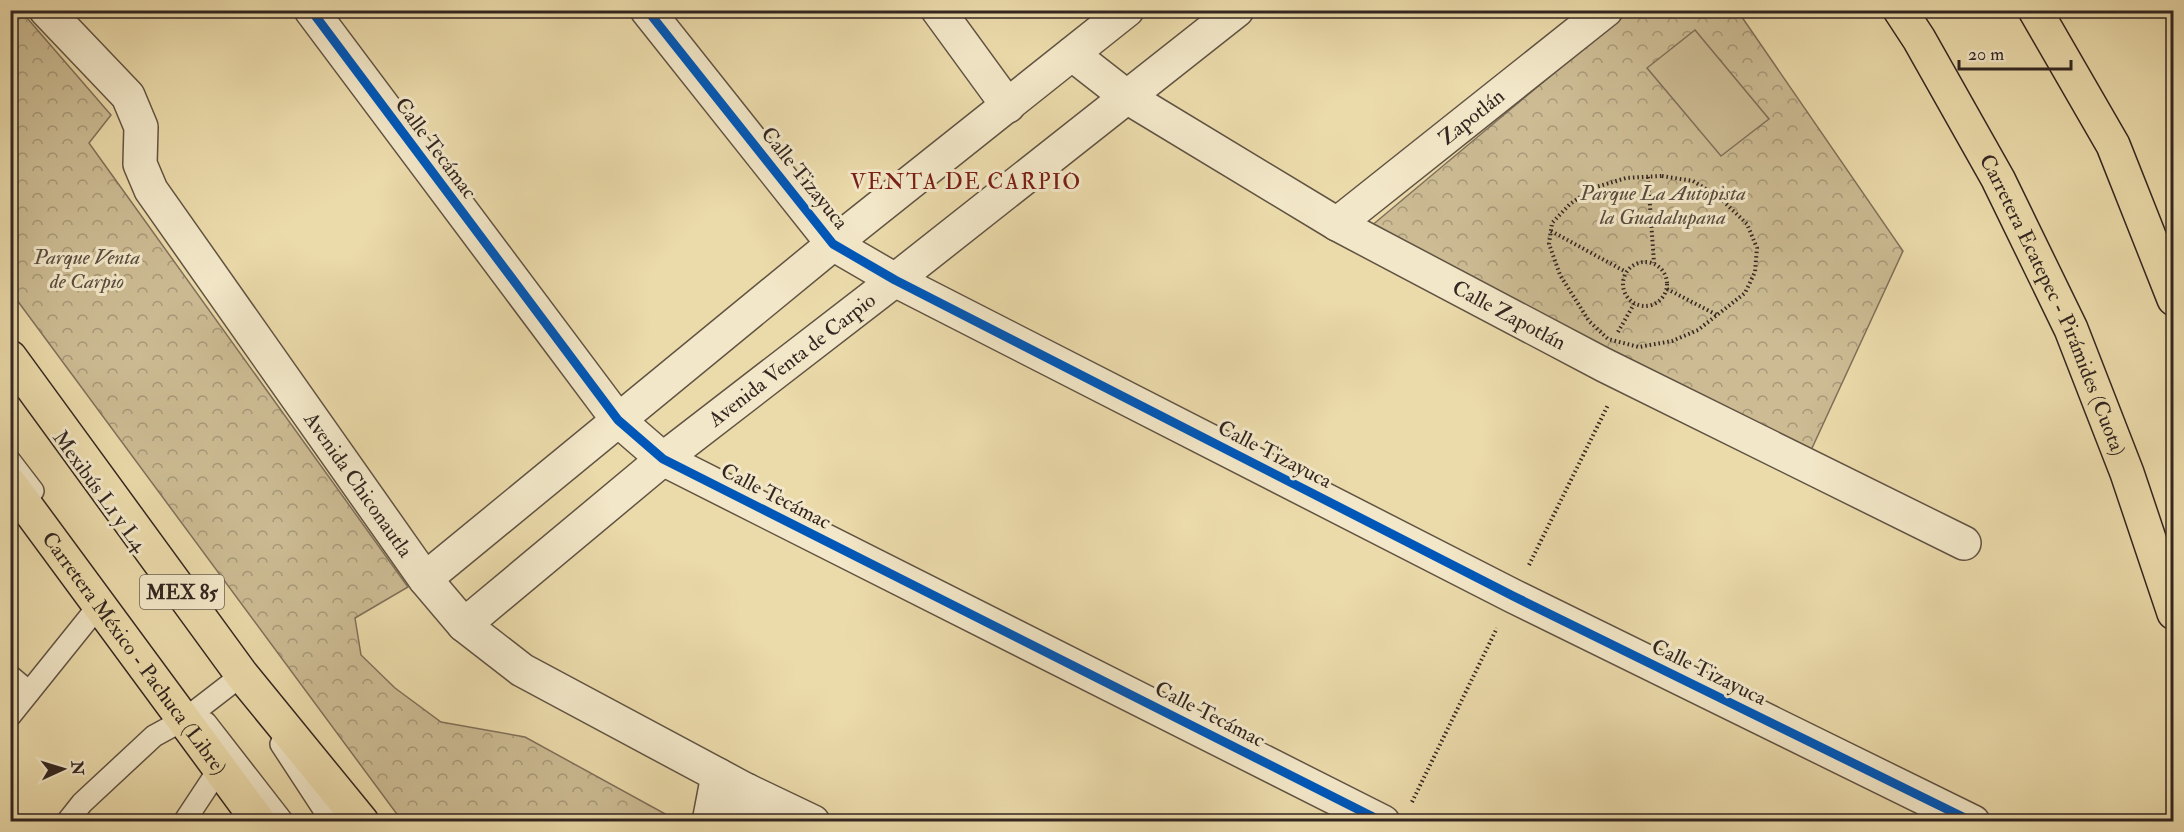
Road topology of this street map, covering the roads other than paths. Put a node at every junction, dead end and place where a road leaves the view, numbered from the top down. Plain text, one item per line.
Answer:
1 (46, 10) edge
2 (311, 10) edge
3 (647, 10) edge
4 (938, 10) edge
5 (1127, 10) edge
6 (1237, 10) edge
7 (1606, 10) edge
8 (1900, 10) edge
9 (2035, 10) edge
10 (1072, 54) junction
11 (1127, 96) junction
12 (1008, 106) junction
13 (1337, 224) junction
14 (833, 244) junction
15 (896, 280) junction
16 (2174, 299) edge
17 (10, 357) edge
18 (10, 368) edge
19 (618, 420) junction
20 (663, 459) junction
21 (10, 460) edge
22 (10, 484) edge
23 (1964, 543) dead end
24 (425, 579) junction
25 (100, 604) junction
26 (2174, 613) edge
27 (464, 625) junction
28 (10, 676) edge
29 (240, 677) junction
30 (29, 692) junction
31 (190, 715) junction
32 (10, 716) edge
33 (219, 769) junction
34 (735, 796) edge
35 (67, 822) edge
36 (184, 822) edge
37 (259, 822) edge
38 (283, 822) edge
39 (332, 822) edge
40 (362, 822) edge
41 (709, 822) edge
42 (813, 822) edge
43 (1383, 822) edge
44 (1973, 822) edge

1 - 24 street, Avenida Chiconautla
2 - 19 street, Calle Tecámac
3 - 14 street, Calle Tizayuca
4 - 12 street
5 - 10 street
6 - 11 street, Avenida Venta de Carpio
7 - 13 street, Zapotlán
8 - 26 main road, Carretera Ecatepec - Pirámides (Cuota)
9 - 16 main road
10 - 11 street, Calle Zapotlán
10 - 12 street
11 - 13 street, Calle Zapotlán
11 - 15 street, Avenida Venta de Carpio
12 - 14 street
13 - 23 street, Calle Zapotlán
14 - 15 street, Calle Tizayuca
14 - 19 street
15 - 20 street, Avenida Venta de Carpio
15 - 44 street, Calle Tizayuca
17 - 29 main road, MEX 85
18 - 29 lane, Mexibús L1 y L4
19 - 20 street, Calle Tecámac
19 - 24 street
20 - 27 street, Avenida Venta de Carpio
20 - 43 street, Calle Tecámac
21 - 31 lane
22 - 25 main road, Carretera México - Pachuca (Libre) / MEX 85
24 - 27 street, Avenida Chiconautla
25 - 30 lane
25 - 31 main road, Carretera México - Pachuca (Libre) / MEX 85
27 - 34 street, Avenida Chiconautla
28 - 30 lane
29 - 31 lane
29 - 39 lane, Mexibús L1 y L4
29 - 40 main road, MEX 85
30 - 32 lane
31 - 33 main road, Carretera México - Pachuca (Libre) / MEX 85
31 - 35 lane
31 - 38 lane
33 - 36 lane
33 - 37 main road, Carretera México - Pachuca (Libre) / MEX 85
34 - 41 street
34 - 42 street, Avenida Chiconautla

